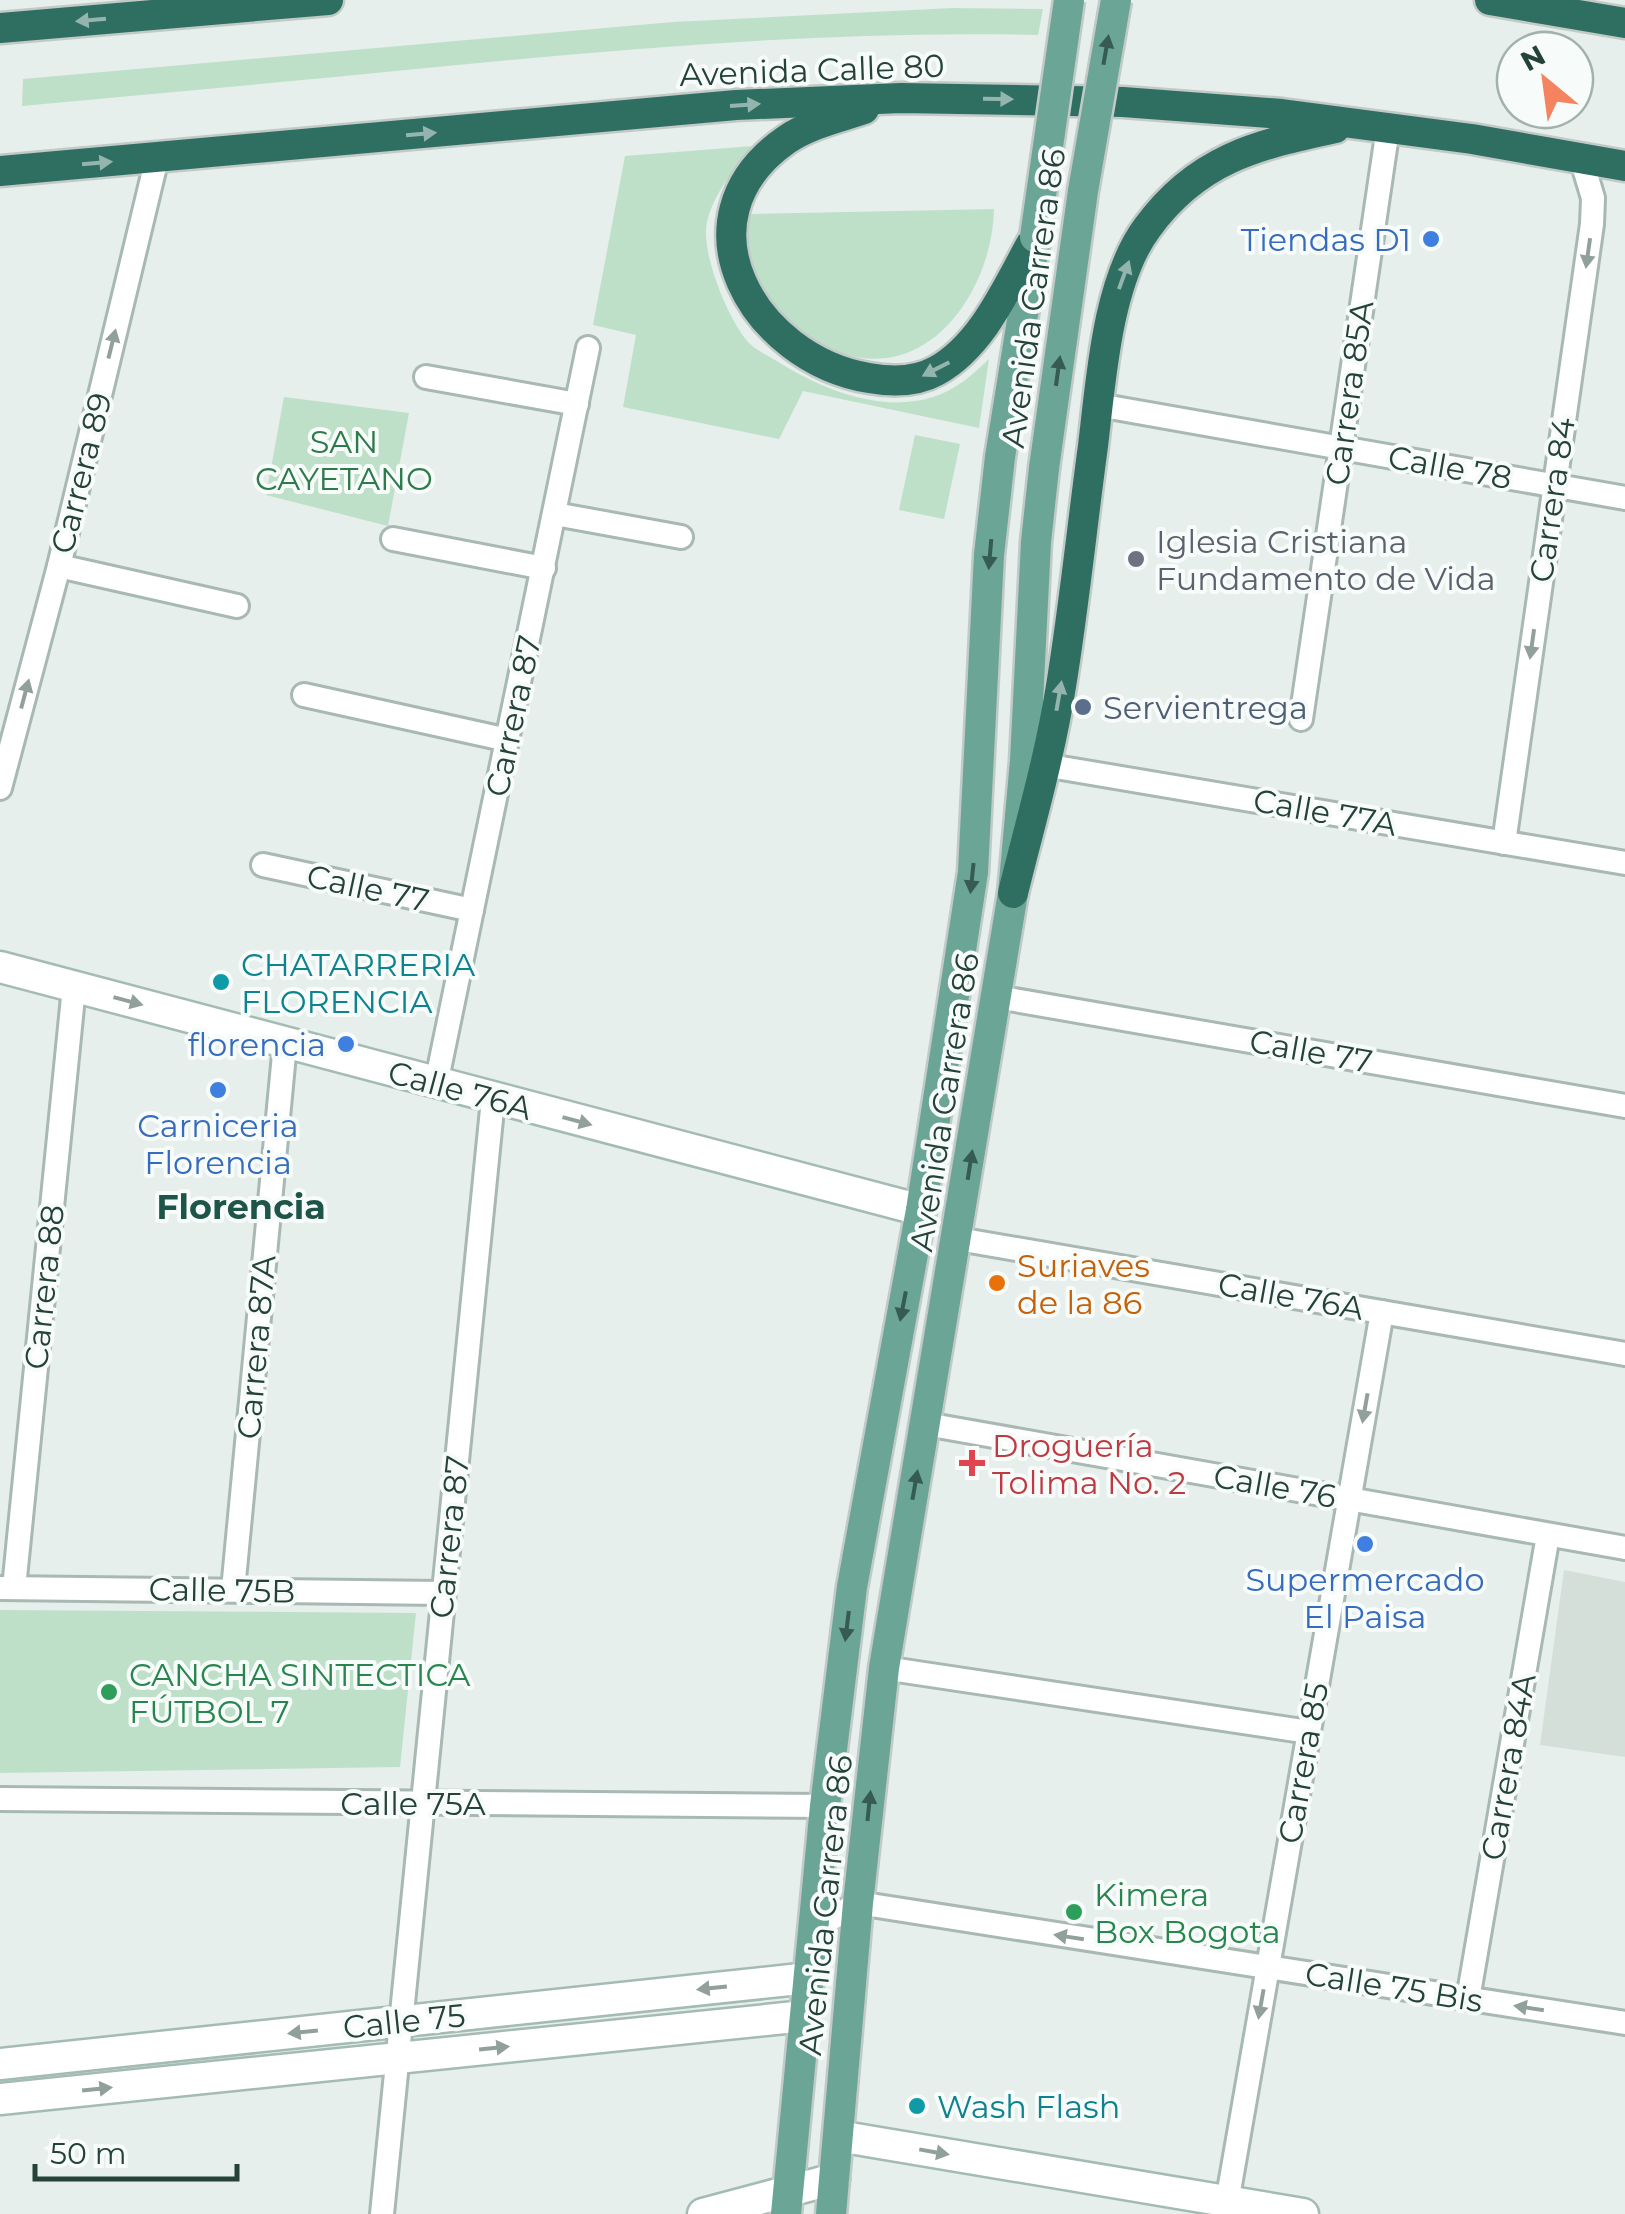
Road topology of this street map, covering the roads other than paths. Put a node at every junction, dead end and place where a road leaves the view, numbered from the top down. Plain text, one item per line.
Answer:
1 (328, 0) edge
2 (1070, 0) edge
3 (1116, 0) edge
4 (1501, 1) edge
5 (219, 4) edge
6 (1625, 23) edge
7 (0, 28) edge
8 (900, 98) junction
9 (1357, 123) junction
10 (1388, 128) junction
11 (157, 158) junction
12 (1581, 158) junction
13 (1625, 166) edge
14 (0, 171) edge
15 (1035, 237) junction
16 (588, 348) dead end
17 (426, 377) dead end
18 (577, 404) junction
19 (1098, 405) junction
20 (1341, 448) junction
21 (1554, 485) junction
22 (1625, 498) edge
23 (556, 514) junction
24 (680, 537) dead end
25 (393, 539) dead end
26 (58, 566) junction
27 (544, 568) junction
28 (237, 606) dead end
29 (304, 695) dead end
30 (1300, 718) dead end
31 (508, 740) junction
32 (1036, 763) junction
33 (0, 788) edge
34 (1504, 843) junction
35 (1625, 864) edge
36 (263, 866) dead end
37 (1013, 893) joint
38 (472, 910) junction
39 (0, 966) edge
40 (74, 987) junction
41 (996, 997) junction
42 (285, 1044) junction
43 (436, 1084) junction
44 (493, 1099) junction
45 (1625, 1106) edge
46 (922, 1210) junction
47 (958, 1239) junction
48 (1382, 1312) junction
49 (1625, 1354) edge
50 (926, 1424) junction
51 (1349, 1498) junction
52 (1548, 1536) junction
53 (1625, 1548) edge
54 (7, 1588) edge
55 (233, 1590) junction
56 (443, 1593) junction
57 (884, 1668) junction
58 (1309, 1732) junction
59 (0, 1798) edge
60 (422, 1803) junction
61 (825, 1806) junction
62 (858, 1903) junction
63 (814, 1929) junction
64 (1268, 1968) junction
65 (809, 1978) junction
66 (1468, 1999) junction
67 (805, 2016) junction
68 (400, 2022) junction
69 (1625, 2024) edge
70 (397, 2058) junction
71 (0, 2064) edge
72 (0, 2099) edge
73 (838, 2136) junction
74 (834, 2179) junction
75 (787, 2202) edge
76 (1226, 2208) edge
77 (382, 2214) edge
78 (702, 2214) edge
79 (831, 2214) edge
80 (1303, 2214) edge

1 - 5 highway
2 - 15 main road, Avenida Carrera 86, bridge
32 -> 3 main road, Avenida Carrera 86, bridge
4 - 6 highway
5 -> 7 highway
8 -> 9 highway, Avenida Calle 80
11 -> 8 highway, Avenida Calle 80
15 -> 8 highway
9 - 10 highway, Avenida Calle 80
19 -> 9 highway
10 - 12 highway, Avenida Calle 80
10 - 20 street, Carrera 85A
14 -> 11 highway, Avenida Calle 80
26 -> 11 street, Carrera 89
12 - 13 highway, Avenida Calle 80
12 -> 21 street, Carrera 84
15 -> 46 main road, Avenida Carrera 86
16 - 18 street, Carrera 87
17 - 18 street
18 - 23 street, Carrera 87
19 - 20 street, Calle 78
32 -> 19 highway
20 - 21 street, Calle 78
20 - 30 street, Carrera 85A
21 - 22 street, Calle 78
21 -> 34 street, Carrera 84
23 - 24 street
23 - 27 street, Carrera 87
25 - 27 street
26 - 28 street
33 -> 26 street, Carrera 89
27 - 31 street, Carrera 87
29 - 31 street
31 - 38 street, Carrera 87
32 - 34 street, Calle 77A
32 - 37 highway
34 - 35 street, Calle 77A
36 - 38 street, Calle 77
37 - 41 main road, Avenida Carrera 86
38 - 43 street, Carrera 87
39 - 40 street, Calle 76A
40 -> 42 street, Calle 76A
40 - 54 street, Carrera 88
41 - 45 street, Calle 77
47 -> 41 main road, Avenida Carrera 86
42 - 43 street, Calle 76A
42 - 55 street, Carrera 87A
43 - 44 street, Calle 76A
44 -> 46 street, Calle 76A
44 - 56 street, Carrera 87
46 -> 61 main road, Avenida Carrera 86
47 - 48 street, Calle 76A
47 - 50 main road, Avenida Carrera 86
48 - 49 street, Calle 76A
48 -> 51 street, Carrera 85
50 - 51 street, Calle 76
57 -> 50 main road, Avenida Carrera 86
51 - 52 street, Calle 76
51 - 58 street, Carrera 85
52 - 53 street, Calle 76
52 - 66 street, Carrera 84A
54 - 55 street, Calle 75B
55 - 56 street, Calle 75B
56 - 60 street, Carrera 87
57 - 58 street
62 -> 57 main road, Avenida Carrera 86
58 - 64 street, Carrera 85
59 - 60 street, Calle 75A
60 - 61 street, Calle 75A
60 - 68 street, Carrera 87
61 - 63 main road, Avenida Carrera 86
62 - 63 street
64 -> 62 street, Calle 75 Bis
62 - 73 main road, Avenida Carrera 86
63 - 65 main road, Avenida Carrera 86
64 - 66 street, Calle 75 Bis
64 -> 76 street, Carrera 85
65 - 67 main road, Avenida Carrera 86
65 -> 68 street, Calle 75
69 -> 66 street, Calle 75 Bis
70 -> 67 street, Calle 75
67 - 75 main road, Avenida Carrera 86
68 - 70 street, Carrera 87
68 -> 71 street, Calle 75
72 -> 70 street, Calle 75
70 - 77 street, Carrera 87
73 - 74 main road, Avenida Carrera 86
73 -> 76 street
74 - 75 street
74 - 79 main road, Avenida Carrera 86
75 - 78 street
76 - 80 street

